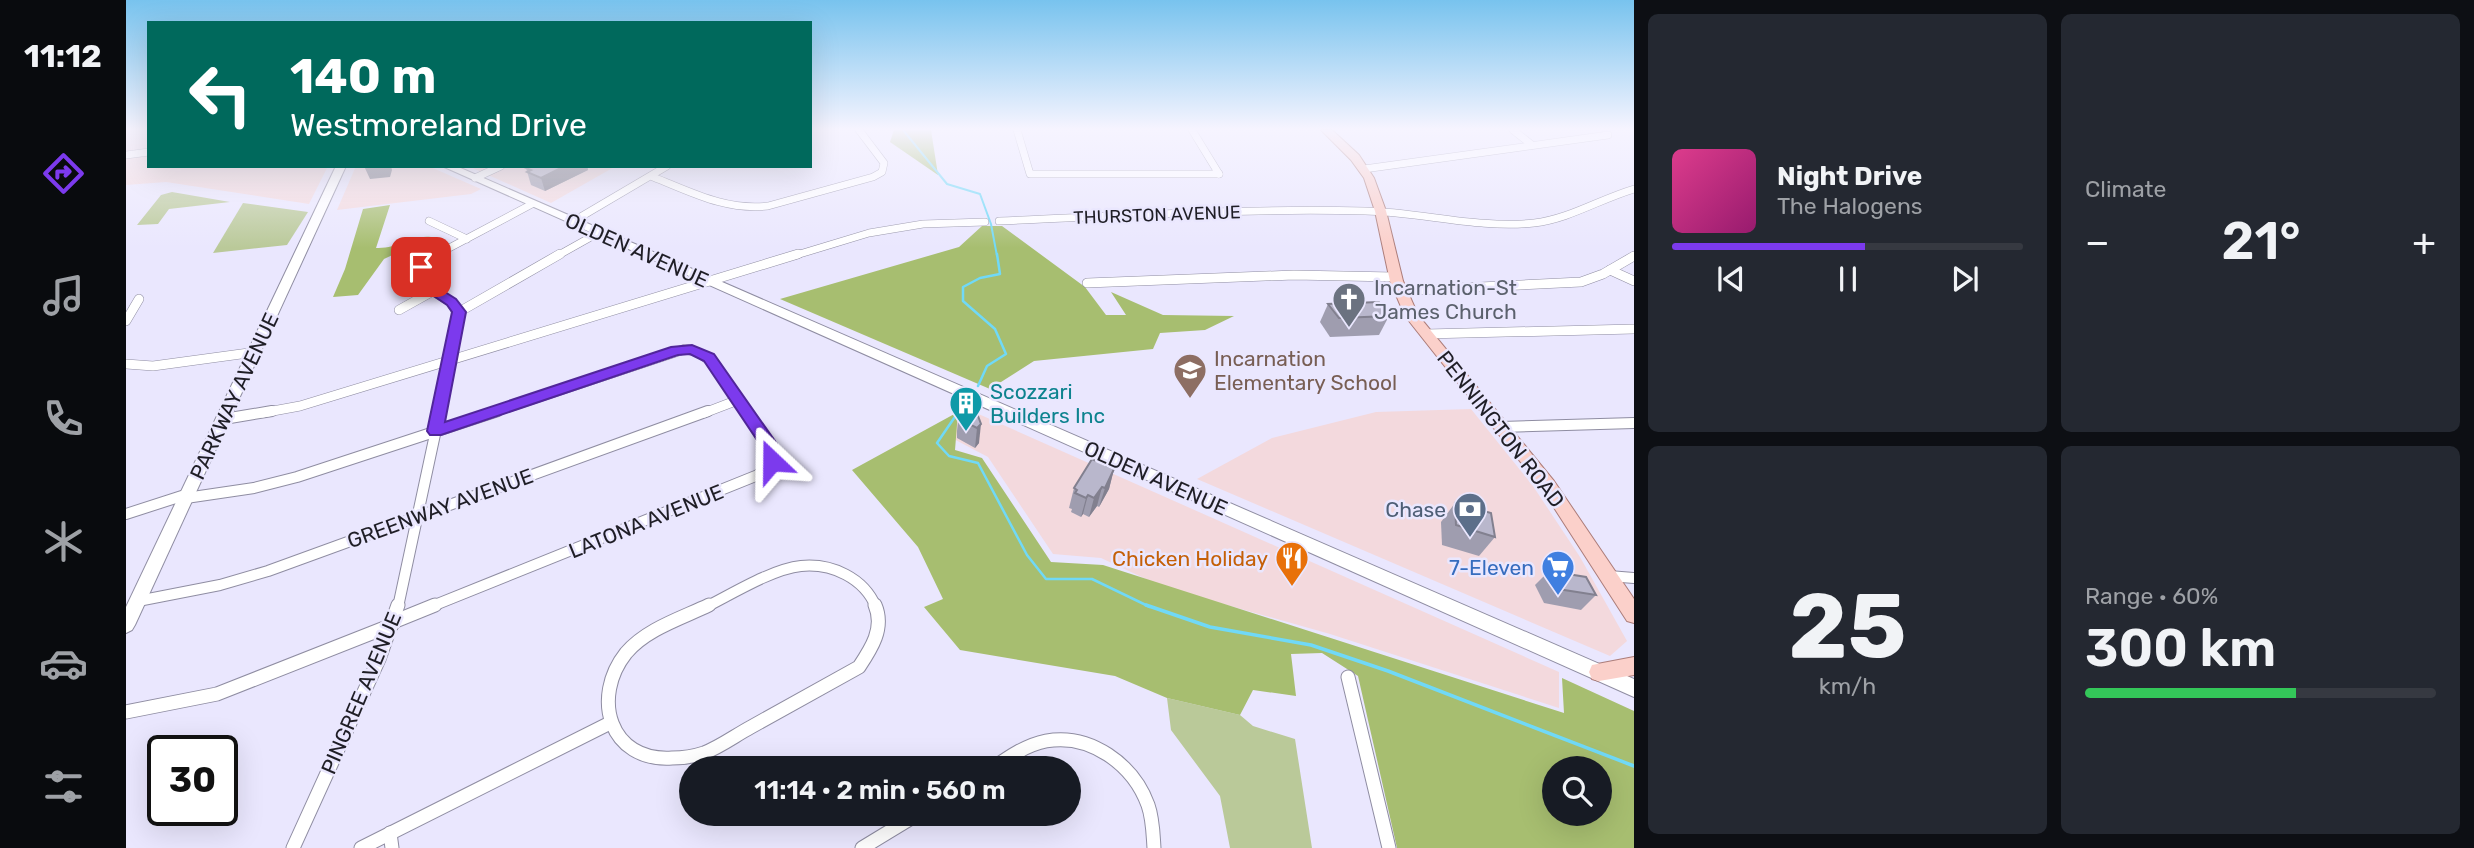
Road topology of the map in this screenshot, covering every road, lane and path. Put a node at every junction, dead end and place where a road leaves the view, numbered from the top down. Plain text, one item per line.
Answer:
1 (1364, 169) edge
2 (339, 170) edge
3 (455, 170) edge
4 (493, 170) edge
5 (662, 170) edge
6 (883, 170) edge
7 (1029, 170) edge
8 (1216, 170) edge
9 (653, 177) junction
10 (475, 178) junction
11 (1634, 189) edge
12 (533, 204) junction
13 (1379, 215) junction
14 (429, 221) dead end
15 (999, 221) dead end
16 (572, 222) junction
17 (985, 222) dead end
18 (598, 233) junction
19 (467, 239) junction
20 (1634, 256) edge
21 (1610, 270) junction
22 (709, 282) junction
23 (1634, 282) edge
24 (1087, 283) dead end
25 (1396, 284) junction
26 (433, 291) junction
27 (139, 299) dead end
28 (399, 310) dead end
29 (459, 312) junction
30 (126, 321) edge
31 (1634, 329) edge
32 (1426, 334) junction
33 (256, 352) junction
34 (450, 360) junction
35 (126, 364) edge
36 (738, 400) junction
37 (224, 419) junction
38 (1634, 423) edge
39 (1501, 427) junction
40 (435, 431) junction
41 (187, 496) junction
42 (126, 514) edge
43 (418, 517) junction
44 (1609, 576) junction
45 (1634, 578) edge
46 (135, 599) edge
47 (1634, 615) edge
48 (393, 623) junction
49 (126, 625) edge
50 (1634, 666) edge
51 (1599, 672) junction
52 (1348, 677) dead end
53 (1634, 688) edge
54 (126, 712) edge
55 (610, 723) junction
56 (1013, 756) edge
57 (898, 826) edge
58 (391, 841) edge
59 (293, 848) edge
60 (361, 848) edge
61 (862, 848) edge
62 (1154, 848) edge
63 (1389, 848) edge

1 - 13 main road, PENNINGTON ROAD
2 - 33 main road, PARKWAY AVENUE
3 - 10 main road, OLDEN AVENUE
4 - 10 street
5 - 9 street
6 - 9 street
7 - 8 street
9 - 16 street
10 - 12 main road, OLDEN AVENUE
11 - 13 street, THURSTON AVENUE
12 - 16 main road, OLDEN AVENUE
12 - 19 street
13 - 15 street, THURSTON AVENUE
13 - 25 main road, PENNINGTON ROAD
14 - 19 street
16 - 18 main road, OLDEN AVENUE
17 - 22 street
18 - 22 main road, OLDEN AVENUE
18 - 29 street
19 - 26 street
20 - 21 street
21 - 23 street
21 - 25 street
22 - 34 street
22 - 51 main road, OLDEN AVENUE
24 - 25 street
25 - 32 main road, PENNINGTON ROAD
26 - 28 street
26 - 29 street
27 - 30 street
29 - 34 street, PINGREE AVENUE
31 - 32 street
32 - 39 main road, PENNINGTON ROAD
33 - 35 street
33 - 37 main road, PARKWAY AVENUE
34 - 37 street
34 - 40 street, PINGREE AVENUE
36 - 40 street, LATONA AVENUE
36 - 43 street, GREENWAY AVENUE
36 - 48 street, LATONA AVENUE
37 - 41 main road, PARKWAY AVENUE
38 - 39 street
39 - 44 main road, PENNINGTON ROAD
40 - 41 street
40 - 43 street, PINGREE AVENUE
41 - 42 street
41 - 46 main road, PARKWAY AVENUE
43 - 46 street, GREENWAY AVENUE
43 - 48 street, PINGREE AVENUE
44 - 45 street
44 - 47 main road, PENNINGTON ROAD
46 - 49 main road, PARKWAY AVENUE
48 - 54 street, LATONA AVENUE
48 - 59 street, PINGREE AVENUE
50 - 51 main road
51 - 53 main road, OLDEN AVENUE
52 - 63 street
55 - 55 street
55 - 58 street
56 - 62 street
57 - 61 street
58 - 60 street

